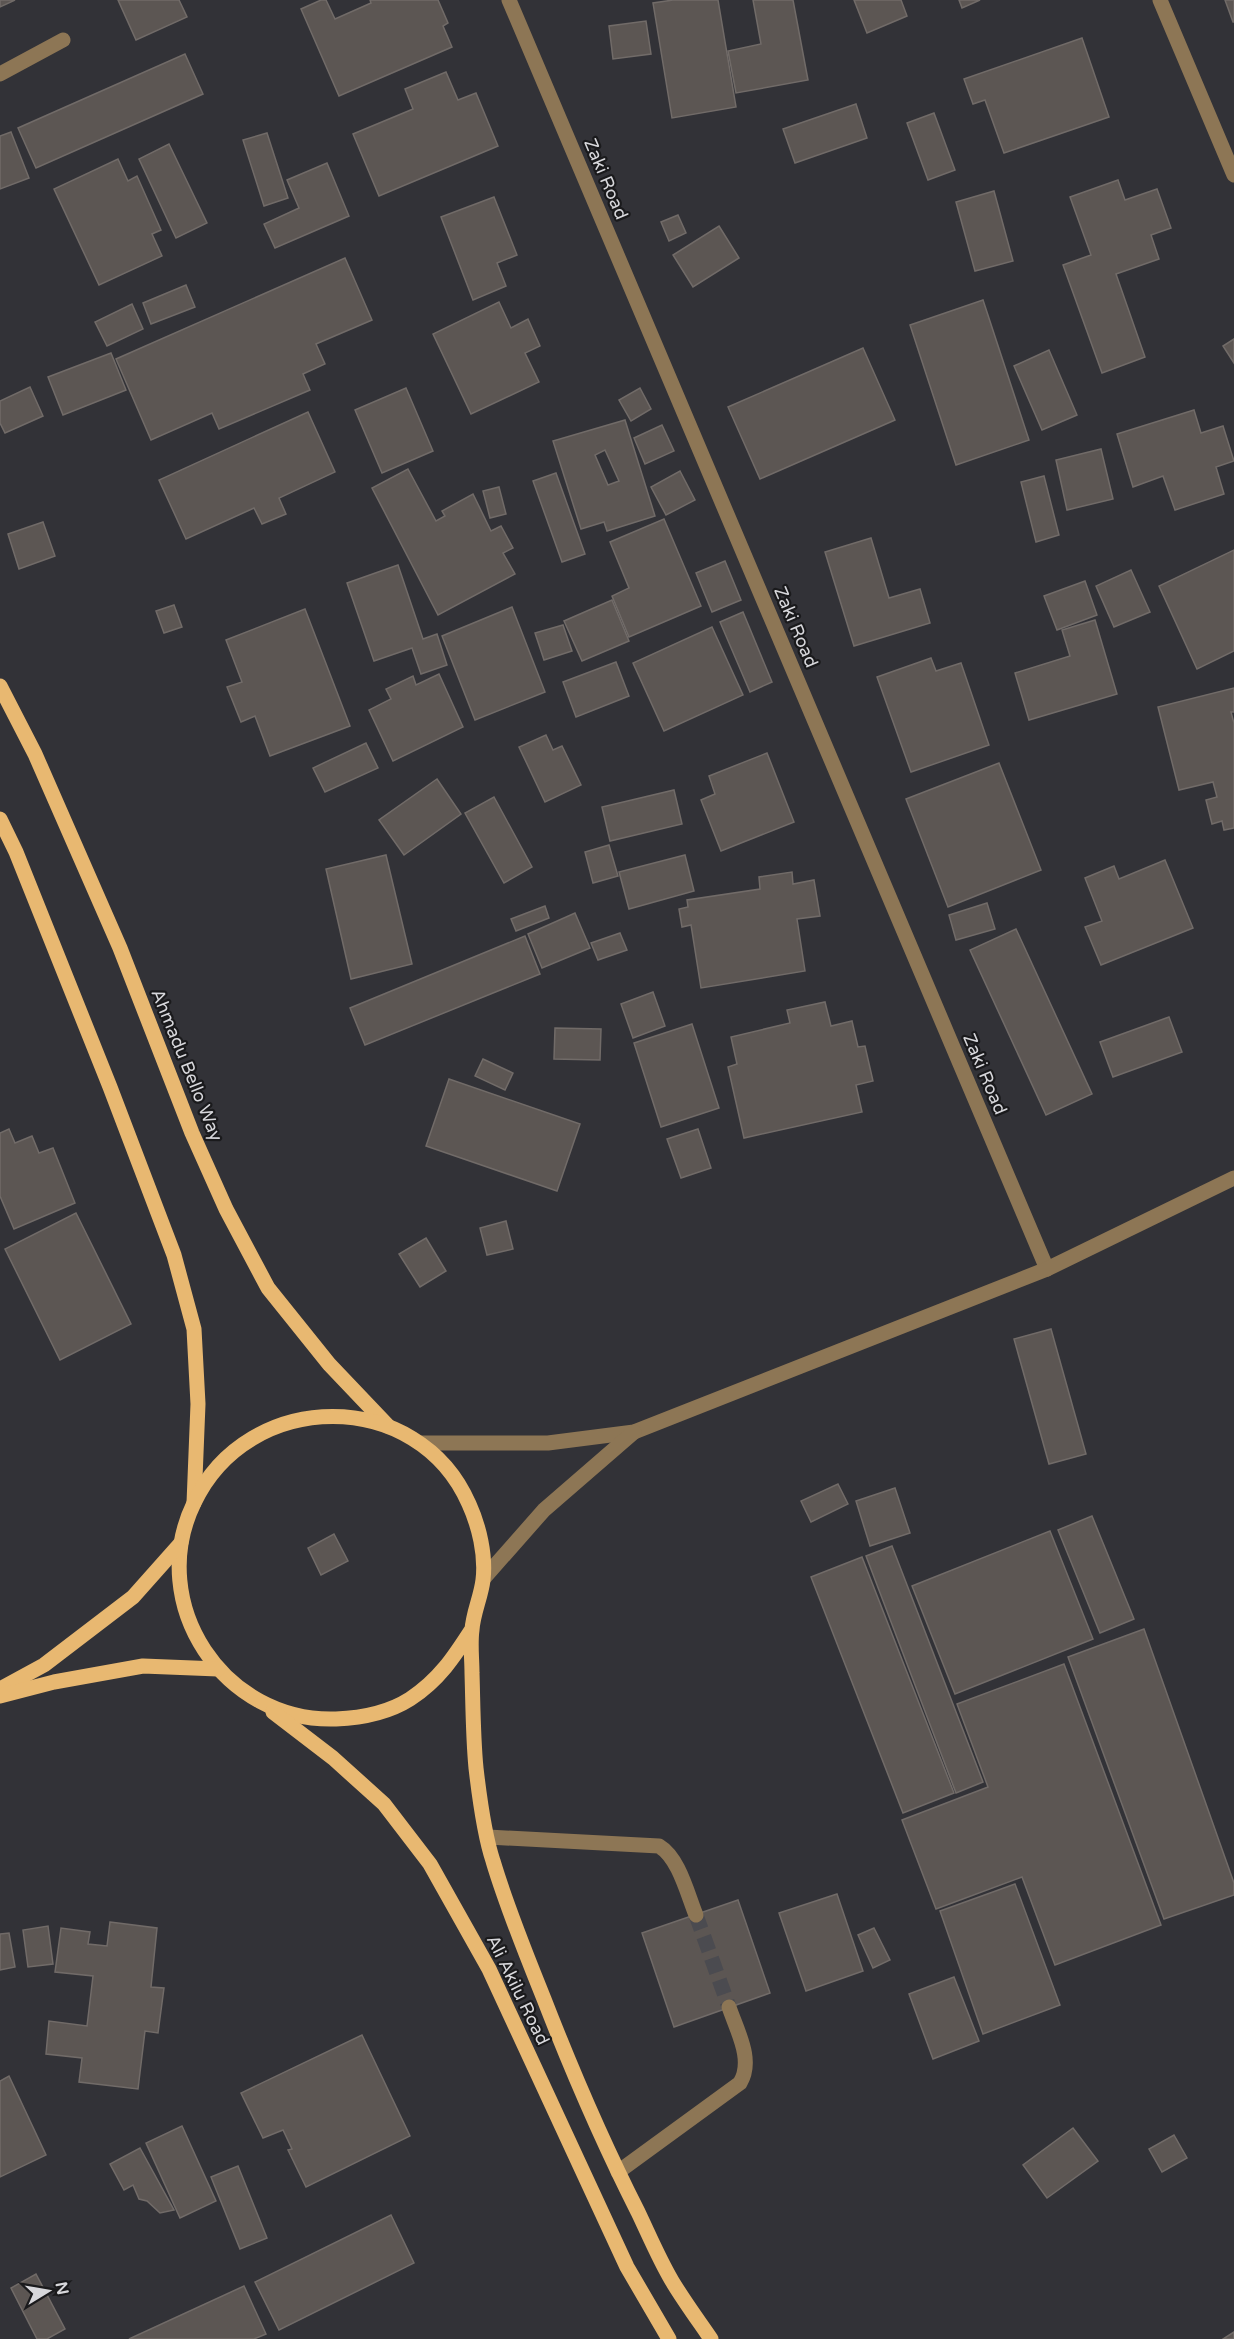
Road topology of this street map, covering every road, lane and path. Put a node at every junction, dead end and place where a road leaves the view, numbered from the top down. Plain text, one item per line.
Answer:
1 (509, 0) edge
2 (1160, 0) edge
3 (63, 40) dead end
4 (0, 74) edge
5 (1234, 175) edge
6 (0, 686) edge
7 (0, 819) edge
8 (1234, 1178) edge
9 (1047, 1269) junction
10 (388, 1426) junction
11 (634, 1432) junction
12 (420, 1443) junction
13 (194, 1503) junction
14 (181, 1543) junction
15 (484, 1578) junction
16 (472, 1629) junction
17 (218, 1669) junction
18 (0, 1689) edge
19 (0, 1696) edge
20 (266, 1706) junction
21 (488, 1837) junction
22 (696, 1915) tunnel mouth
23 (729, 2007) tunnel mouth
24 (618, 2172) junction
25 (669, 2339) edge
26 (711, 2339) edge

1 - 9 street, Zaki Road
2 - 5 street
3 - 4 street
6 - 10 main road, Ahmadu Bello Way
7 - 13 main road
8 - 9 street
9 - 11 street
10 - 12 main road
10 - 13 main road
11 - 12 street
11 - 15 street
12 - 15 main road
13 - 14 main road
14 - 17 main road
14 - 18 main road
15 - 16 main road
16 - 20 main road
16 - 21 main road, Ali Akilu Road
17 - 19 main road
17 - 20 main road
20 - 25 main road, Ali Akilu Road
21 - 22 street
21 - 24 main road, Ali Akilu Road
23 - 24 street
24 - 26 main road, Ali Akilu Road

